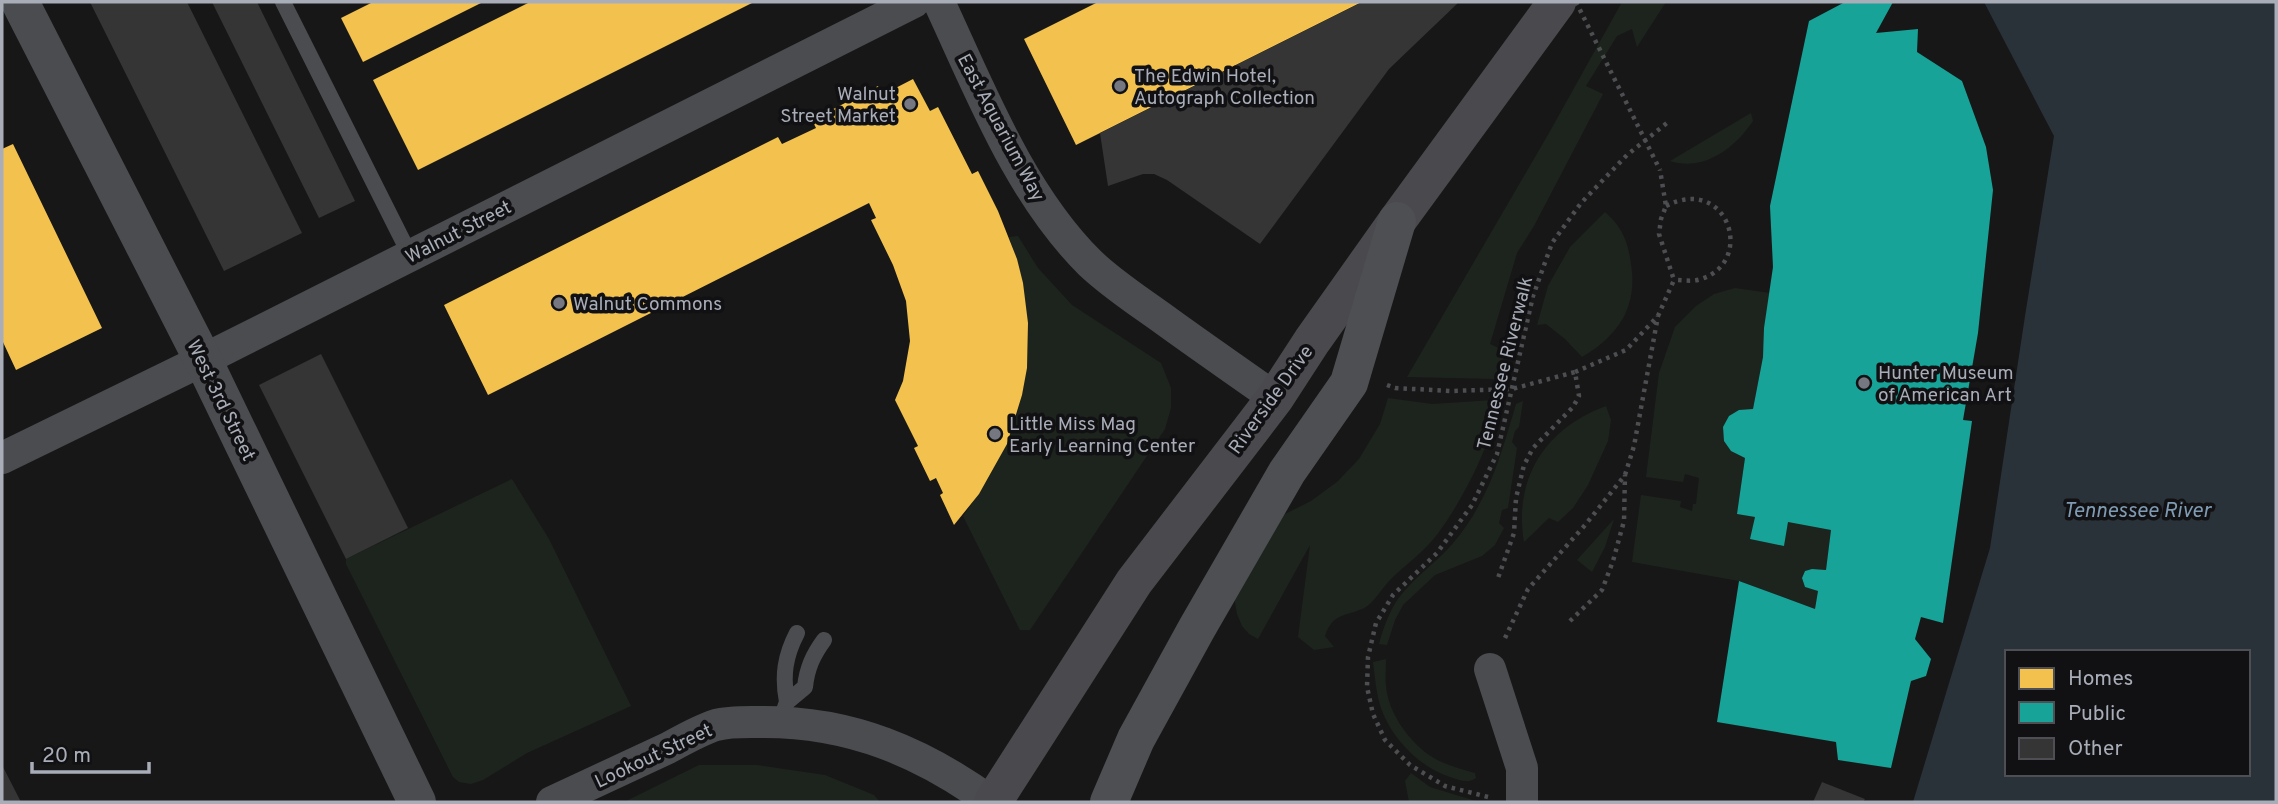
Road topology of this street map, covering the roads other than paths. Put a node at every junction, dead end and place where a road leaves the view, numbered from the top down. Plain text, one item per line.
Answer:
1 (20, 2) edge
2 (283, 2) edge
3 (914, 2) edge
4 (939, 2) edge
5 (1557, 2) edge
6 (1397, 221) junction
7 (410, 255) junction
8 (203, 360) junction
9 (1275, 398) junction
10 (2, 458) edge
11 (797, 633) dead end
12 (824, 640) dead end
13 (1490, 669) road end
14 (784, 712) junction
15 (1509, 801) edge
16 (417, 802) edge
17 (552, 802) edge
18 (992, 802) edge
19 (1109, 802) edge

1 - 8 street, West 3rd Street
2 - 7 lane
3 - 7 street, Walnut Street
4 - 9 street, East Aquarium Way
5 - 6 main road, Riverside Drive
6 - 9 main road, Riverside Drive
6 - 19 main road
7 - 8 street, Walnut Street
8 - 10 street, Walnut Street
8 - 16 street, West 3rd Street
9 - 18 main road, Riverside Drive
11 - 14 lane
12 - 14 lane
13 - 15 street
14 - 17 street, Lookout Street
14 - 18 street, Lookout Street

